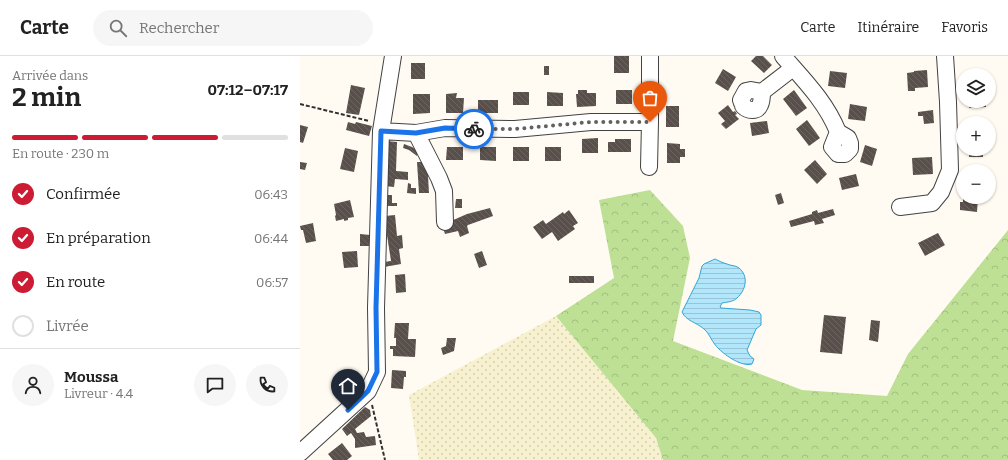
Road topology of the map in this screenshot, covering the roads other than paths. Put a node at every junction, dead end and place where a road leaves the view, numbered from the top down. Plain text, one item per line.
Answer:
1 (393, 56) edge
2 (650, 56) edge
3 (783, 56) edge
4 (945, 56) edge
5 (793, 68) junction
6 (762, 92) dead end
7 (650, 122) junction
8 (381, 128) junction
9 (838, 132) dead end
10 (416, 133) junction
11 (649, 167) dead end
12 (900, 207) dead end
13 (445, 222) dead end
14 (300, 453) edge

1 - 8 street
2 - 7 street
3 - 5 street
4 - 12 street
5 - 6 street
5 - 9 street
7 - 10 street
7 - 11 street
8 - 10 street
8 - 14 street
10 - 13 street

